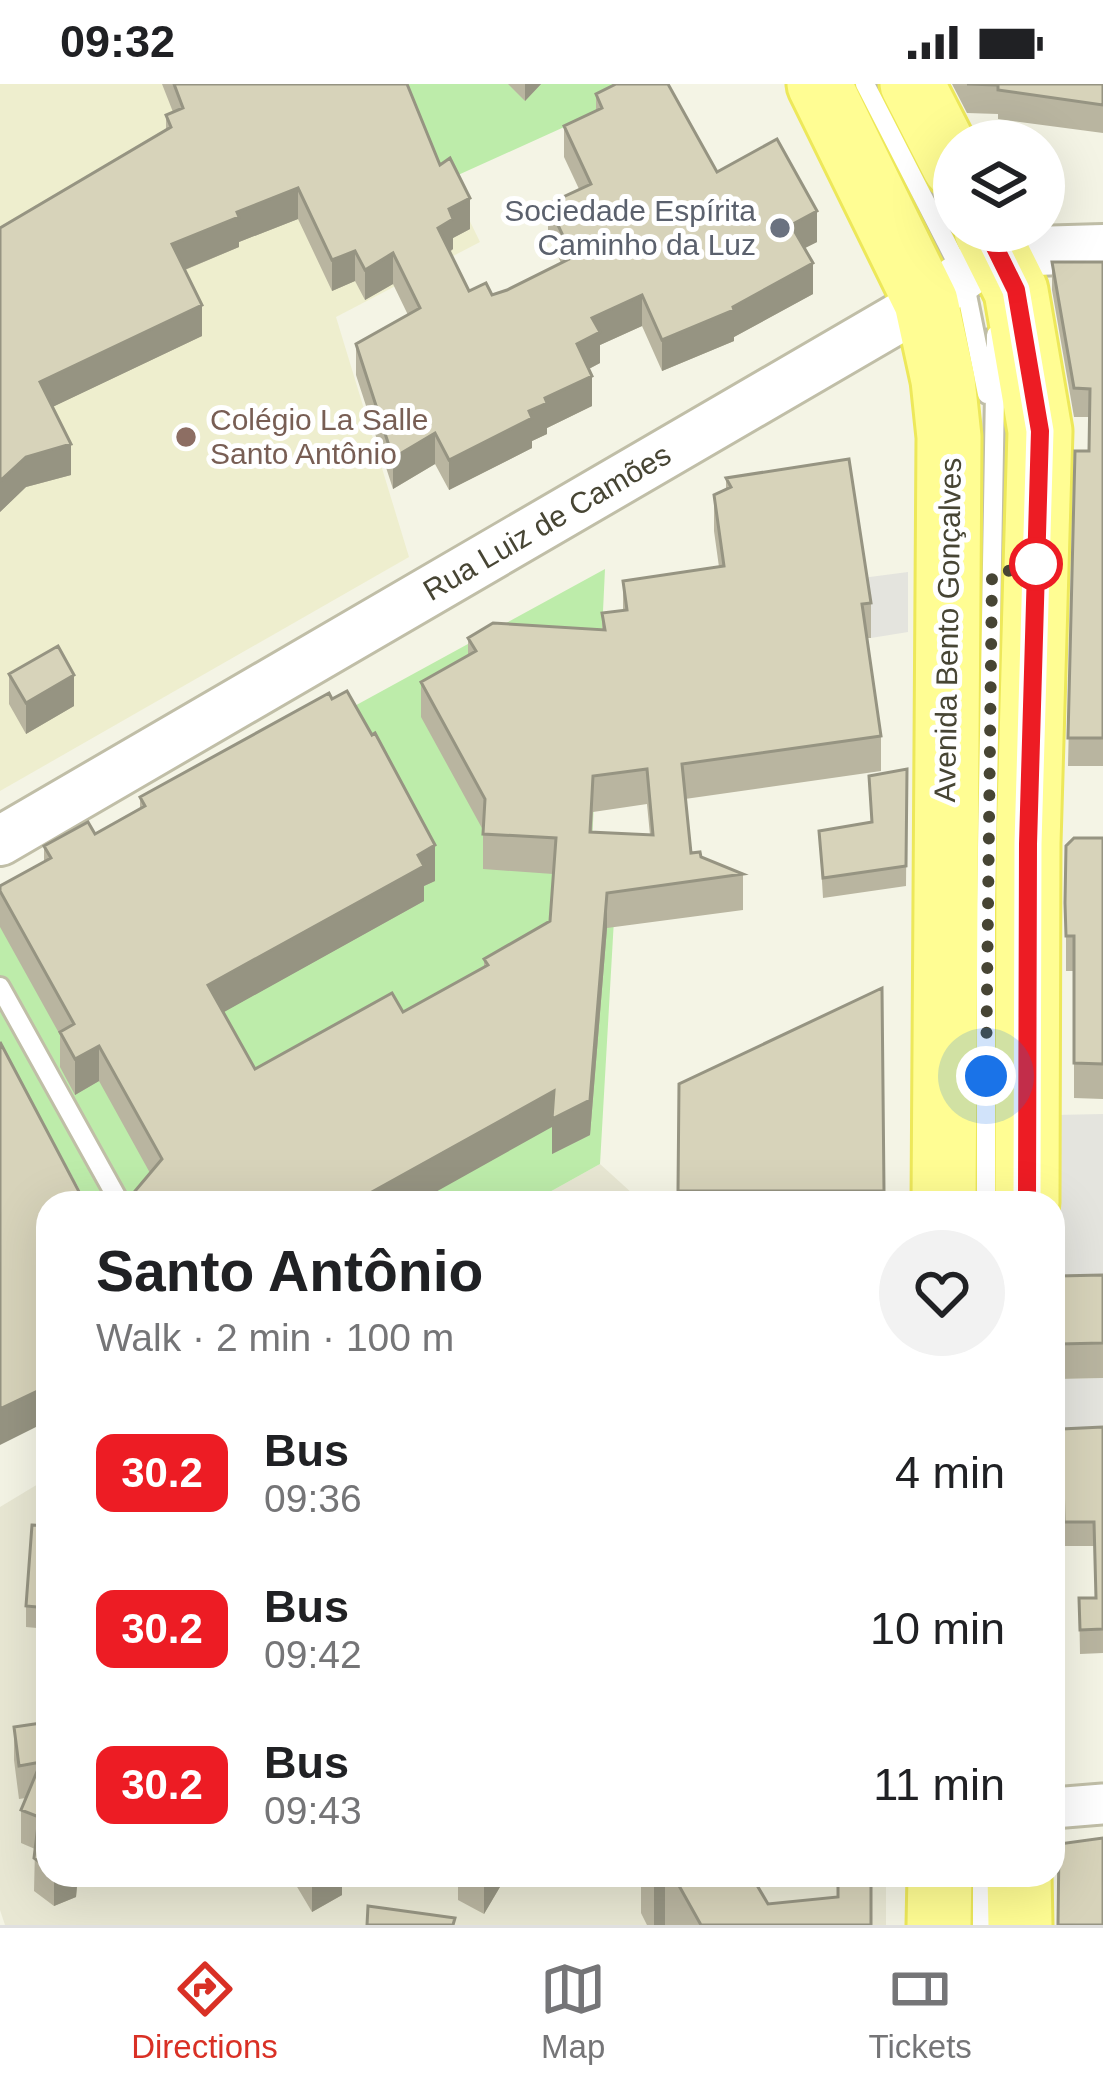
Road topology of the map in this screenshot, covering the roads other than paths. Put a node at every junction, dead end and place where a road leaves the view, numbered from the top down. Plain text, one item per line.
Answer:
1 (820, 84) edge
2 (866, 84) edge
3 (912, 84) edge
4 (933, 125) edge
5 (1103, 249) edge
6 (974, 272) edge
7 (996, 320) dead end
8 (995, 434) junction
9 (0, 841) edge
10 (0, 987) edge
11 (113, 1191) edge
12 (944, 1191) edge
13 (986, 1191) edge
14 (1028, 1191) edge
15 (1103, 1804) edge
16 (1065, 1807) edge
17 (940, 1887) edge
18 (982, 1887) edge
19 (1019, 1887) edge
20 (939, 1925) edge
21 (982, 1925) edge
22 (1020, 1925) edge

1 - 6 main road, Avenida Bento Gonçalves
2 - 6 lane
3 - 4 main road
5 - 6 street, Rua Luiz de Camões
6 - 8 lane
6 - 8 lane
6 - 9 street, Rua Luiz de Camões
6 - 12 main road, Avenida Bento Gonçalves
6 - 14 main road, Avenida Bento Gonçalves
7 - 8 lane
8 - 13 lane
10 - 11 lane
15 - 16 street
17 - 20 main road
18 - 21 lane
19 - 22 main road

